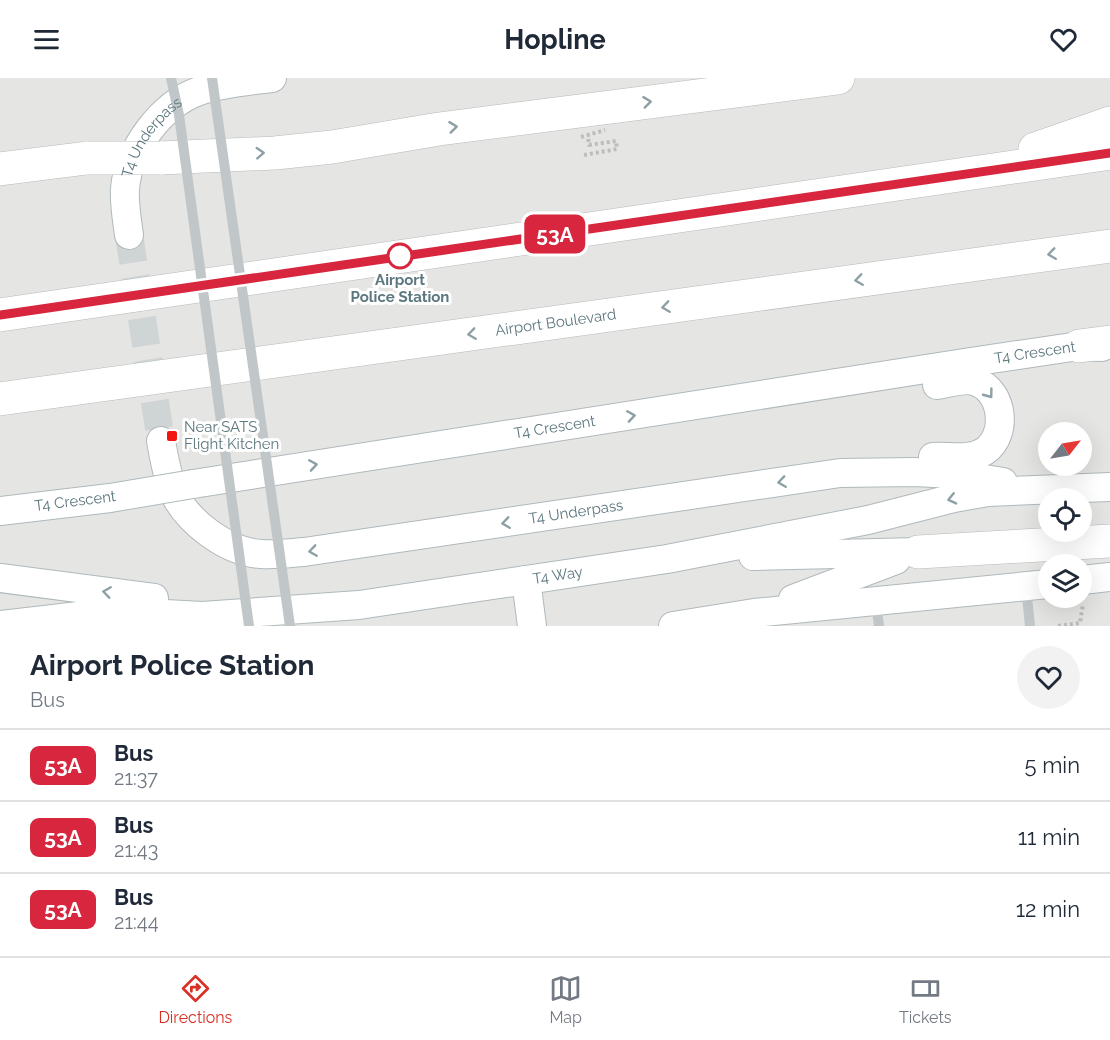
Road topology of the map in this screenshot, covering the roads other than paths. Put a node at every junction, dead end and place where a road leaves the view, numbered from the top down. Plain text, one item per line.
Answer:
1 (171, 78) edge
2 (212, 78) edge
3 (272, 78) edge
4 (838, 78) edge
5 (1110, 123) edge
6 (1110, 153) edge
7 (0, 169) edge
8 (957, 175) junction
9 (129, 234) tunnel mouth
10 (1110, 246) edge
11 (0, 315) edge
12 (1100, 345) edge
13 (769, 394) junction
14 (0, 399) edge
15 (161, 441) tunnel mouth
16 (840, 473) junction
17 (1110, 486) edge
18 (1040, 488) edge
19 (1081, 488) edge
20 (1038, 491) edge
21 (0, 511) edge
22 (1110, 541) edge
23 (918, 552) junction
24 (667, 559) junction
25 (1110, 577) edge
26 (0, 578) edge
27 (526, 580) junction
28 (1037, 586) edge
29 (1092, 586) edge
30 (754, 613) junction
31 (877, 613) edge
32 (263, 622) edge
33 (0, 625) edge
34 (532, 626) edge
35 (673, 626) edge
36 (1029, 626) edge

1 - 32 lane, bridge
2 - 32 lane, bridge
3 - 9 main road, T4 Underpass
7 -> 4 highway, bridge
5 - 8 highway
6 - 8 highway
8 - 11 highway
10 -> 14 highway, Airport Boulevard
12 - 13 main road, T4 Crescent
13 -> 16 main road
21 -> 13 main road, T4 Crescent, bridge
16 -> 15 main road, T4 Underpass
16 - 18 main road, T4 Underpass
17 - 19 main road, T4 Way
20 -> 24 main road, T4 Way
22 - 23 highway
23 - 24 main road
23 - 30 main road
24 - 27 main road, T4 Way
25 - 29 main road
32 -> 26 main road
27 - 32 main road, T4 Way
27 - 34 main road
28 - 31 main road
28 - 36 lane
30 - 31 main road
30 - 35 main road
32 - 33 main road

